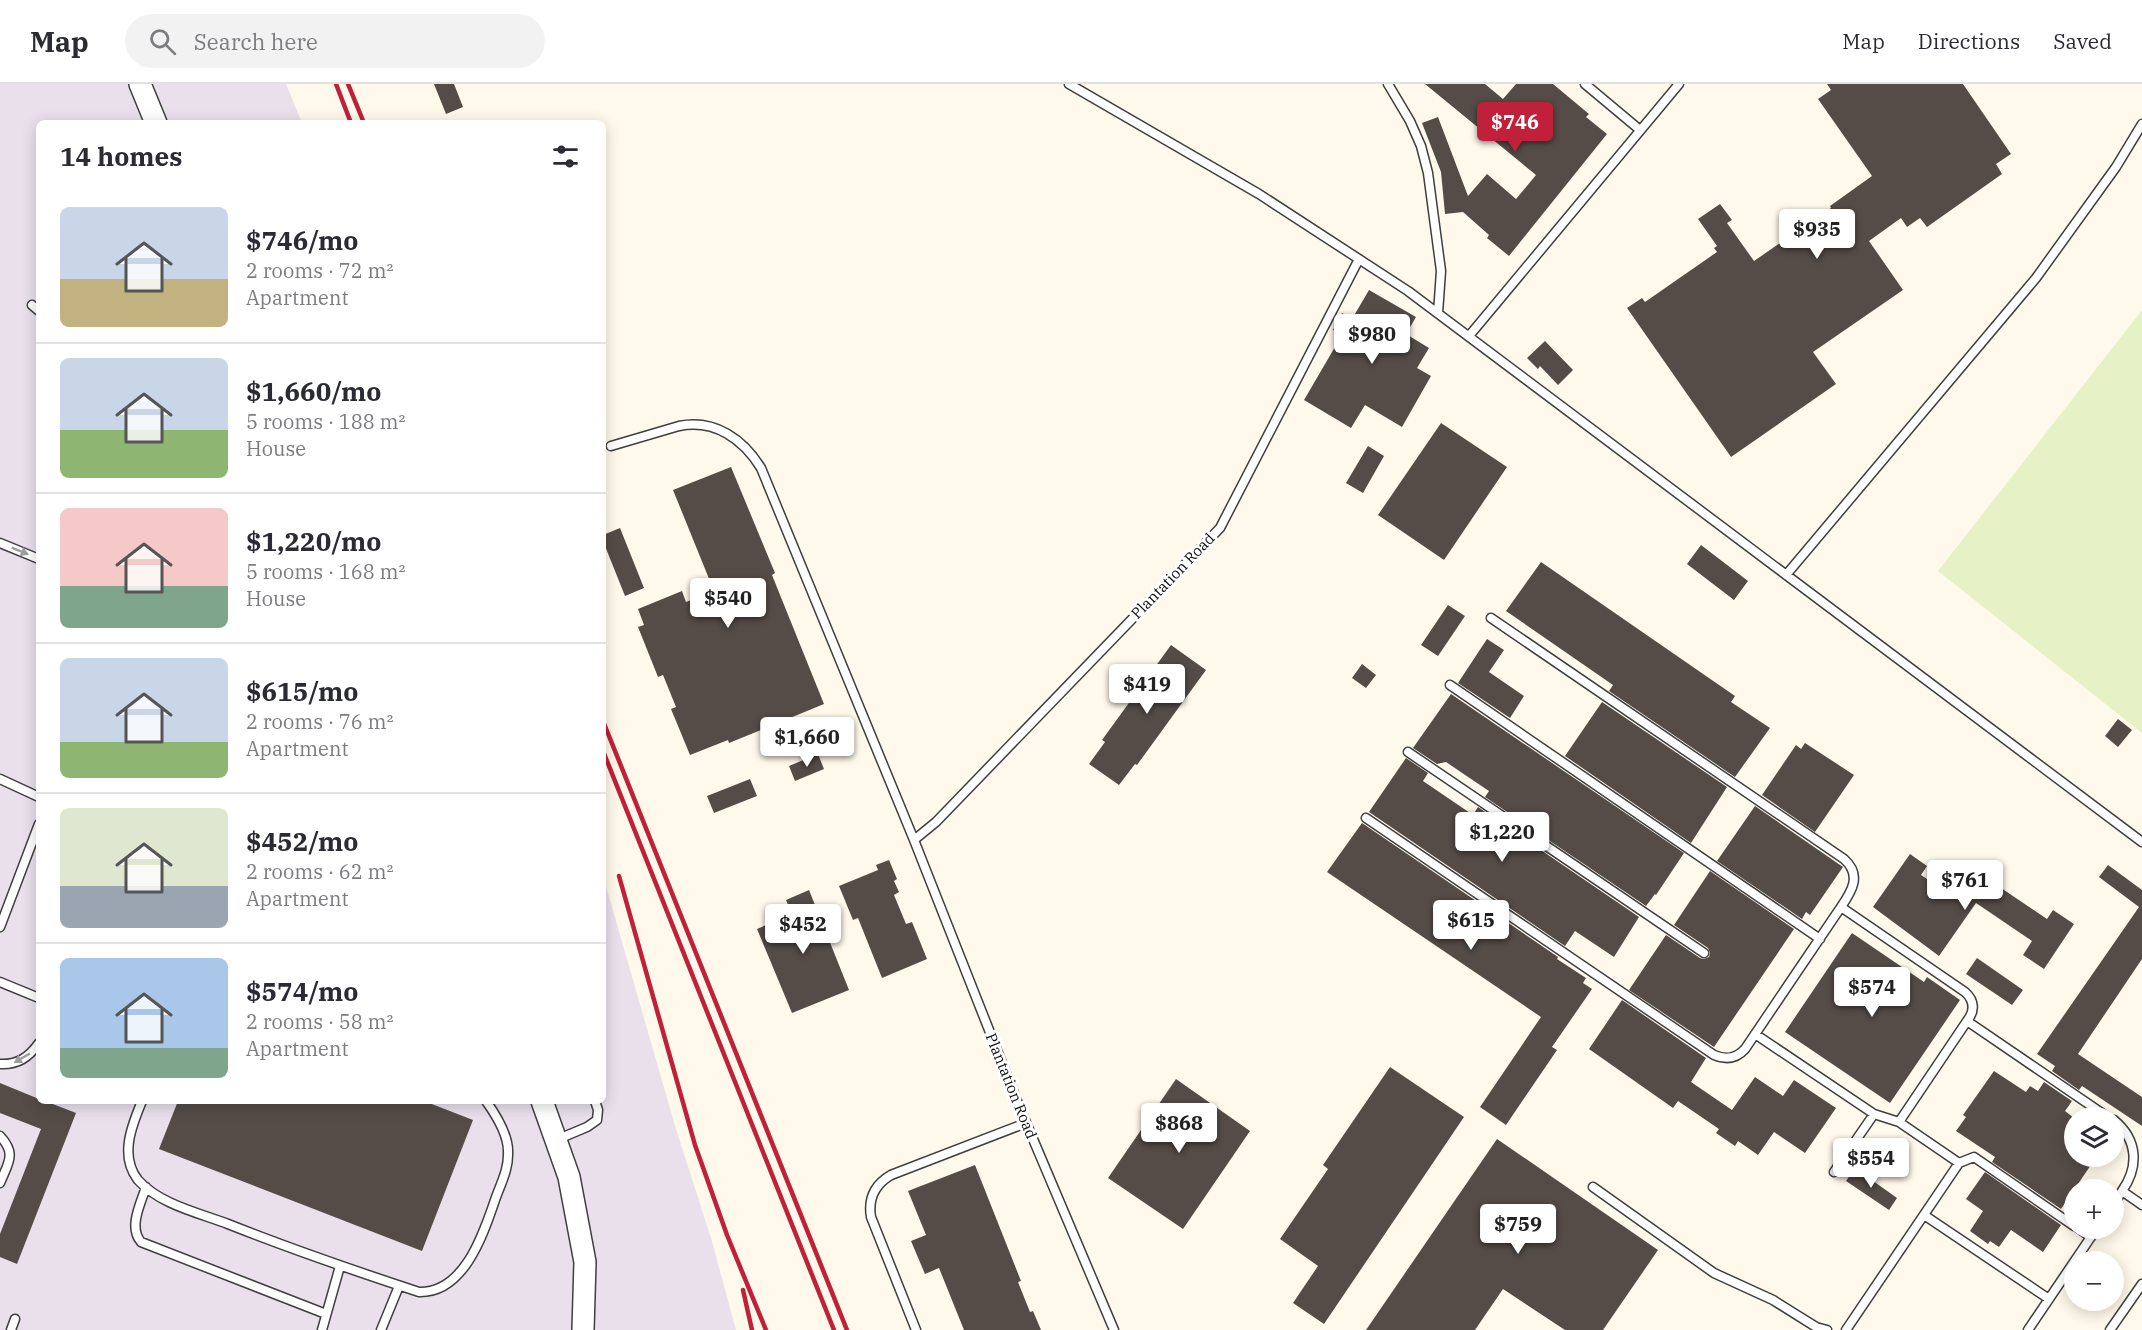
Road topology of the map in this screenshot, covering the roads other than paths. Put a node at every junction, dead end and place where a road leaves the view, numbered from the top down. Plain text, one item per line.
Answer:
1 (140, 84) edge
2 (1068, 84) edge
3 (1388, 84) edge
4 (1585, 84) edge
5 (1679, 84) edge
6 (155, 120) edge
7 (2142, 124) edge
8 (1640, 130) junction
9 (1359, 259) junction
10 (1438, 313) junction
11 (1469, 336) junction
12 (611, 446) dead end
13 (0, 543) edge
14 (36, 558) edge
15 (1786, 575) junction
16 (1491, 618) dead end
17 (1450, 685) dead end
18 (1408, 752) dead end
19 (0, 779) edge
20 (36, 796) edge
21 (1366, 818) dead end
22 (36, 832) edge
23 (914, 840) junction
24 (2142, 843) edge
25 (1841, 908) junction
26 (0, 927) edge
27 (1820, 939) junction
28 (1704, 953) dead end
29 (0, 982) edge
30 (36, 997) edge
31 (1967, 1021) junction
32 (1755, 1034) junction
33 (36, 1046) edge
34 (0, 1064) edge
35 (140, 1104) edge
36 (488, 1104) edge
37 (543, 1104) edge
38 (596, 1104) edge
39 (2093, 1107) edge
40 (1874, 1114) junction
41 (1899, 1122) junction
42 (1026, 1123) junction
43 (2124, 1130) edge
44 (0, 1136) edge
45 (556, 1141) junction
46 (1959, 1163) junction
47 (1834, 1172) dead end
48 (0, 1183) edge
49 (146, 1187) junction
50 (1593, 1187) dead end
51 (2124, 1188) edge
52 (2124, 1192) edge
53 (2142, 1205) edge
54 (1924, 1215) junction
55 (2064, 1219) edge
56 (2090, 1239) edge
57 (340, 1266) junction
58 (2142, 1284) edge
59 (399, 1286) junction
60 (2049, 1299) junction
61 (326, 1314) junction
62 (15, 1319) dead end
63 (11, 1330) edge
64 (322, 1330) edge
65 (381, 1330) edge
66 (583, 1330) edge
67 (916, 1330) edge
68 (1114, 1330) edge
69 (1827, 1330) edge
70 (1846, 1330) edge
71 (2028, 1330) edge
72 (2110, 1330) edge

1 - 6 street
2 - 9 lane
3 - 10 lane
4 - 8 lane
5 - 8 lane
7 - 15 lane
8 - 11 lane
9 - 10 lane
9 - 23 lane, Plantation Road
10 - 11 lane
11 - 15 lane
12 - 23 lane, Plantation Road
13 -> 14 lane
15 - 24 lane
16 - 25 lane
17 - 27 lane
18 - 28 lane
19 - 20 lane
21 - 32 lane
22 - 26 lane
23 - 42 lane, Plantation Road
25 - 27 lane
25 - 31 lane
27 - 32 lane
29 - 30 lane
31 - 39 lane
31 - 41 lane
32 - 40 lane
33 -> 34 lane
35 - 49 lane
36 - 59 lane
37 - 45 street
38 - 45 lane
40 - 41 lane
40 - 47 lane
41 - 46 lane
42 - 67 lane
42 - 68 lane, Plantation Road
43 - 51 lane
44 - 48 lane
45 - 66 street
46 - 54 lane
46 - 55 lane
49 - 57 lane
49 - 61 lane
50 - 69 lane
52 - 53 lane
54 - 60 lane
54 - 70 lane
56 - 60 lane
57 - 59 lane
57 - 61 lane
58 - 72 lane
59 - 65 lane
60 - 71 lane
61 - 64 lane
62 - 63 lane

